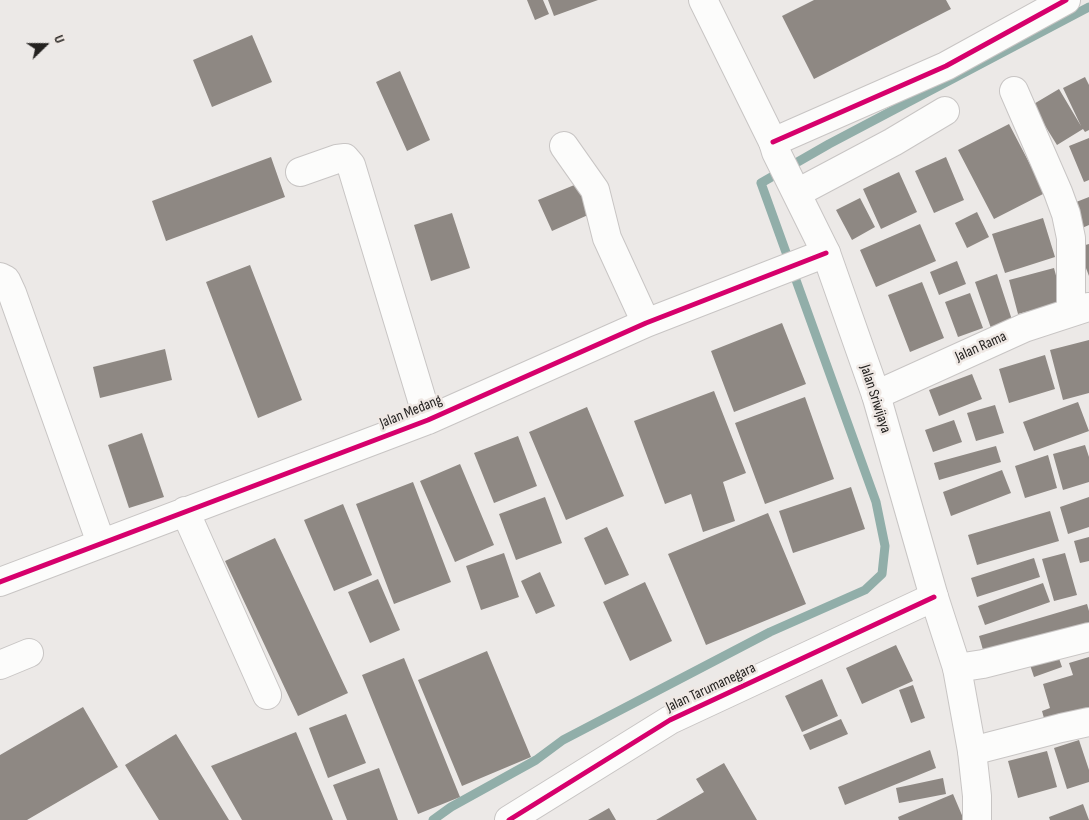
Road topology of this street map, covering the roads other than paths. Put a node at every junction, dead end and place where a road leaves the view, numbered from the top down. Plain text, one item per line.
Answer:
1 (703, 0) edge
2 (1066, 0) edge
3 (1014, 92) dead end
4 (945, 111) dead end
5 (564, 146) dead end
6 (775, 147) junction
7 (300, 172) dead end
8 (794, 188) junction
9 (826, 253) junction
10 (0, 277) edge
11 (1080, 309) edge
12 (646, 323) junction
13 (876, 396) junction
14 (428, 420) junction
15 (185, 511) junction
16 (101, 543) junction
17 (0, 582) edge
18 (934, 597) junction
19 (1089, 637) edge
20 (29, 653) dead end
21 (0, 665) edge
22 (957, 668) junction
23 (267, 695) dead end
24 (1089, 722) edge
25 (972, 751) junction
26 (509, 820) edge
27 (977, 820) edge

1 - 6 street, Jalan Sriwijaya
2 - 6 street
3 - 11 street
4 - 8 street
5 - 12 street
6 - 8 street, Jalan Sriwijaya
7 - 14 street
8 - 9 street, Jalan Sriwijaya
9 - 12 street, Jalan Medang
9 - 13 street, Jalan Sriwijaya
10 - 16 street
11 - 13 street, Jalan Rama
12 - 14 street, Jalan Medang
13 - 18 street, Jalan Sriwijaya
14 - 15 street, Jalan Medang
15 - 16 street, Jalan Medang
15 - 23 street
16 - 17 street, Jalan Medang
18 - 22 street, Jalan Sriwijaya
18 - 26 street, Jalan Tarumanegara
19 - 22 street
20 - 21 street
22 - 25 street, Jalan Sriwijaya
24 - 25 street
25 - 27 street, Jalan Sriwijaya

